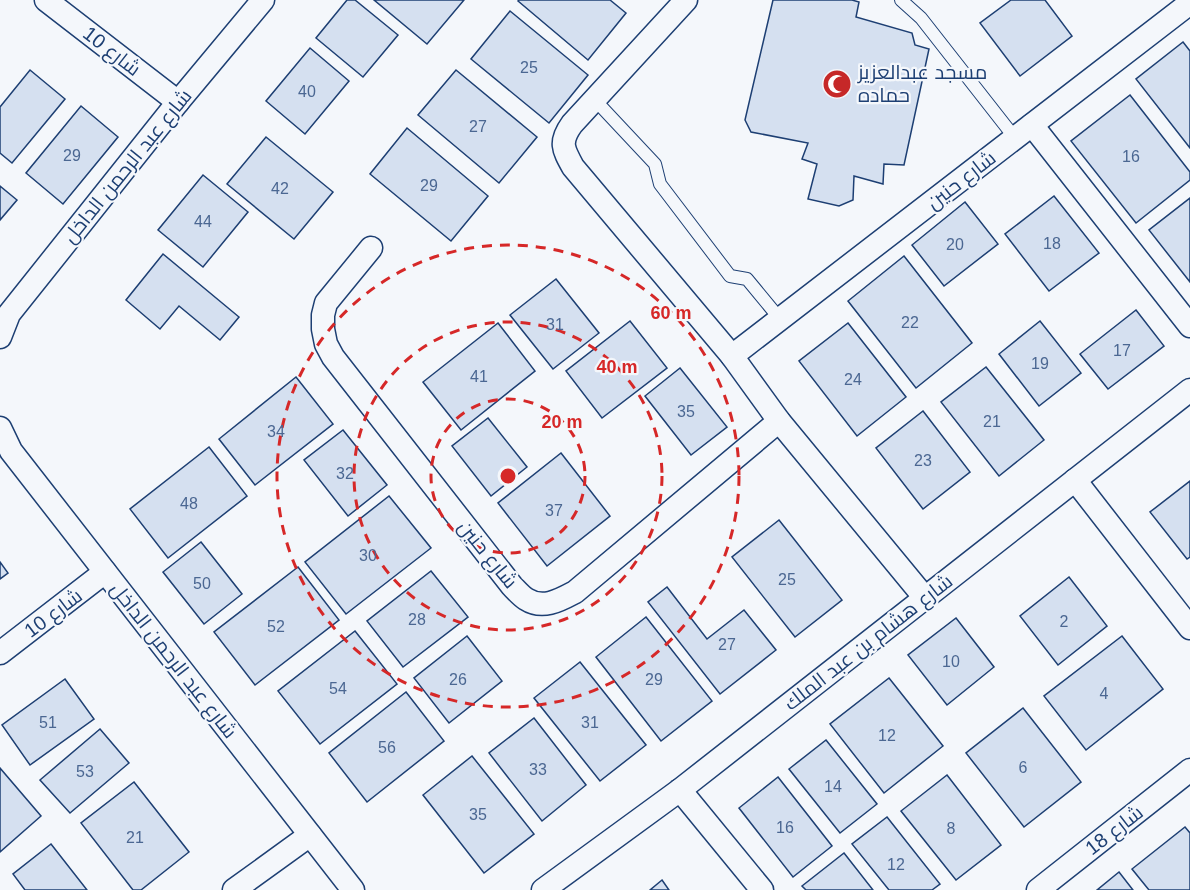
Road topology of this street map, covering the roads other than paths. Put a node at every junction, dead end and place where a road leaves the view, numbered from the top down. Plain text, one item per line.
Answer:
1 (46, 0) edge
2 (263, 0) edge
3 (686, 0) edge
4 (901, 0) edge
5 (1190, 3) edge
6 (595, 100) junction
7 (178, 102) junction
8 (1023, 132) junction
9 (371, 248) dead end
10 (780, 319) junction
11 (1190, 326) edge
12 (0, 337) edge
13 (732, 356) junction
14 (1190, 390) edge
15 (779, 421) junction
16 (0, 428) edge
17 (1075, 480) junction
18 (105, 572) junction
19 (925, 598) junction
20 (1190, 628) edge
21 (0, 653) edge
22 (1190, 770) edge
23 (680, 790) junction
24 (310, 835) junction
25 (234, 890) edge
26 (353, 890) edge
27 (543, 890) edge
28 (762, 890) edge
29 (1038, 890) edge

1 - 7 street, شارع 10
2 - 7 street, شارع عبد الرحمن الداخل
3 - 6 street
4 - 8 lane
5 - 8 street, شارع حنين
6 - 10 lane
6 - 13 street
7 - 12 street, شارع عبد الرحمن الداخل
8 - 10 street, شارع حنين
8 - 11 street
9 - 15 street, شارع حنين
10 - 13 street, شارع حنين
13 - 15 street
14 - 17 street, شارع هشام بن عبد الملك
15 - 19 street
16 - 18 street, شارع عبد الرحمن الداخل
17 - 19 street, شارع هشام بن عبد الملك
17 - 20 street
18 - 21 street, شارع 10
18 - 24 street, شارع عبد الرحمن الداخل
19 - 23 street, شارع هشام بن عبد الملك
22 - 29 street, شارع 18
23 - 27 street, شارع هشام بن عبد الملك
23 - 28 street
24 - 25 street
24 - 26 street, شارع عبد الرحمن الداخل

